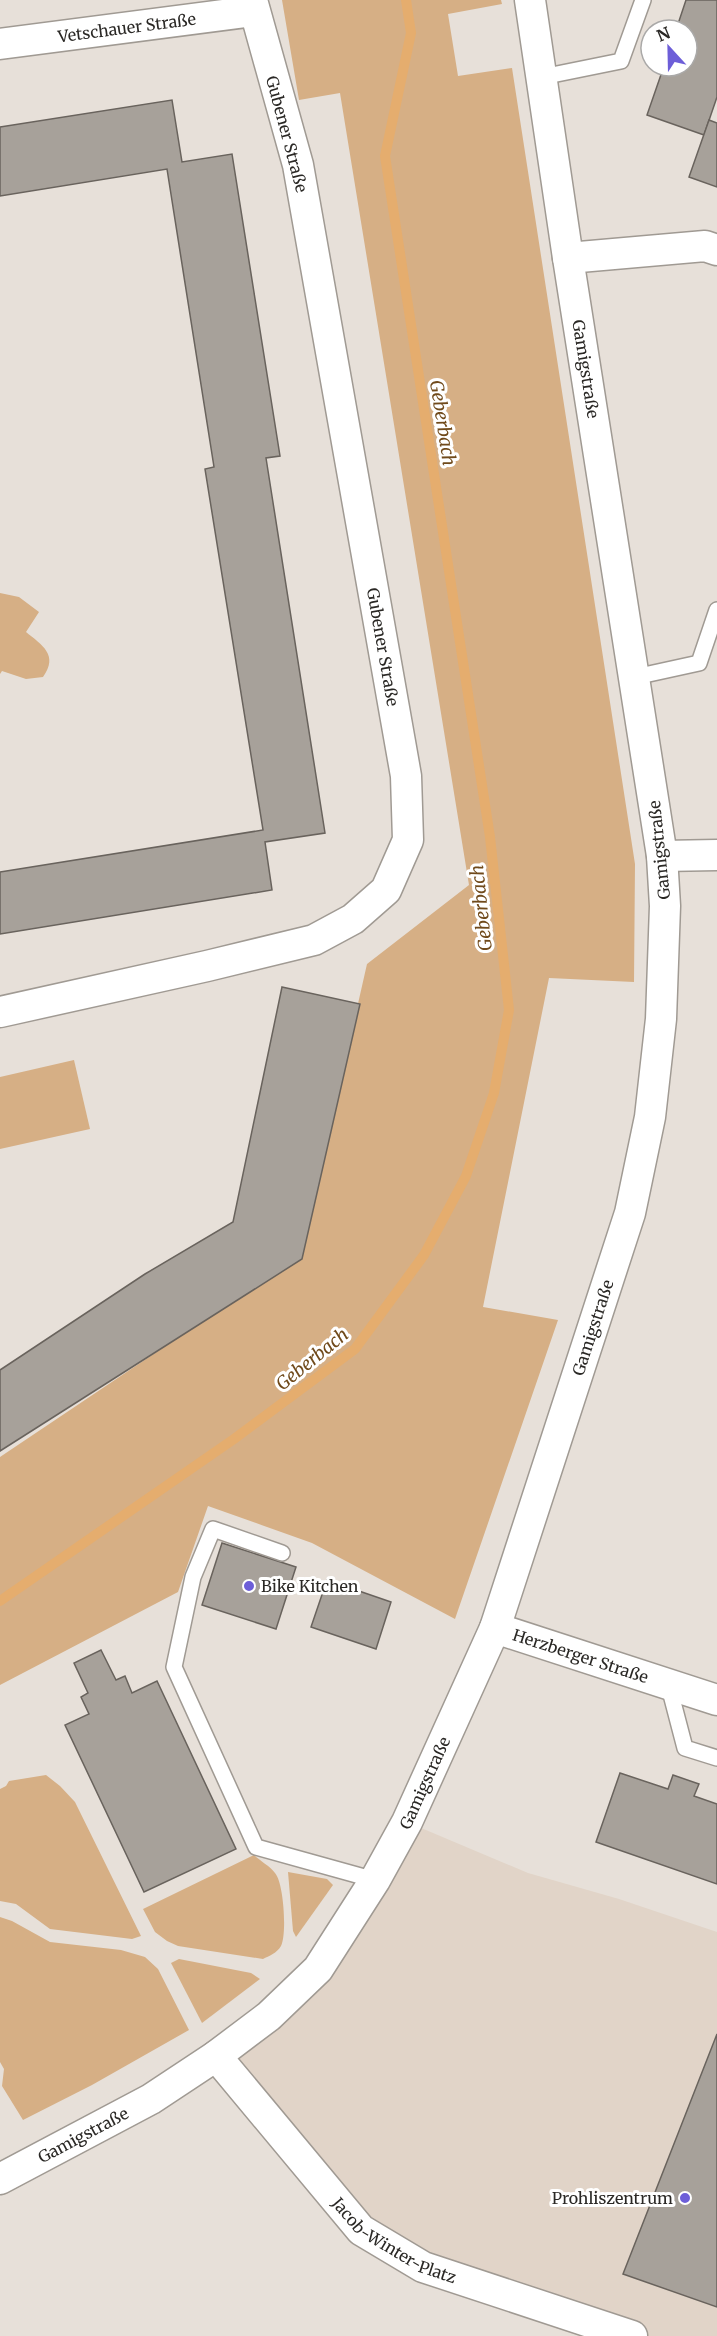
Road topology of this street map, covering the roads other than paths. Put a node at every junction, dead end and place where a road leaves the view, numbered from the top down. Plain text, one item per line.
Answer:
1 (530, 0) edge
2 (643, 0) edge
3 (253, 5) edge
4 (0, 44) edge
5 (542, 77) junction
6 (717, 250) edge
7 (568, 258) junction
8 (717, 610) edge
9 (635, 677) junction
10 (717, 855) edge
11 (662, 856) junction
12 (0, 1012) edge
13 (282, 1553) dead end
14 (495, 1628) junction
15 (668, 1683) junction
16 (717, 1700) edge
17 (717, 1758) edge
18 (375, 1880) junction
19 (216, 2056) junction
20 (0, 2179) edge
21 (632, 2336) edge

1 - 5 street, Gamigstraße
2 - 5 lane
3 - 4 street, Vetschauer Straße
3 - 12 street, Gubener Straße
5 - 7 street, Gamigstraße
6 - 7 street
7 - 9 street, Gamigstraße
8 - 9 lane
9 - 11 street, Gamigstraße
10 - 11 street
11 - 14 street, Gamigstraße
13 - 18 lane
14 - 15 street, Herzberger Straße
14 - 18 street, Gamigstraße
15 - 16 street, Herzberger Straße
15 - 17 lane, Herzberger Straße
18 - 19 street, Gamigstraße
19 - 20 street, Gamigstraße
19 - 21 street, Jacob-Winter-Platz

